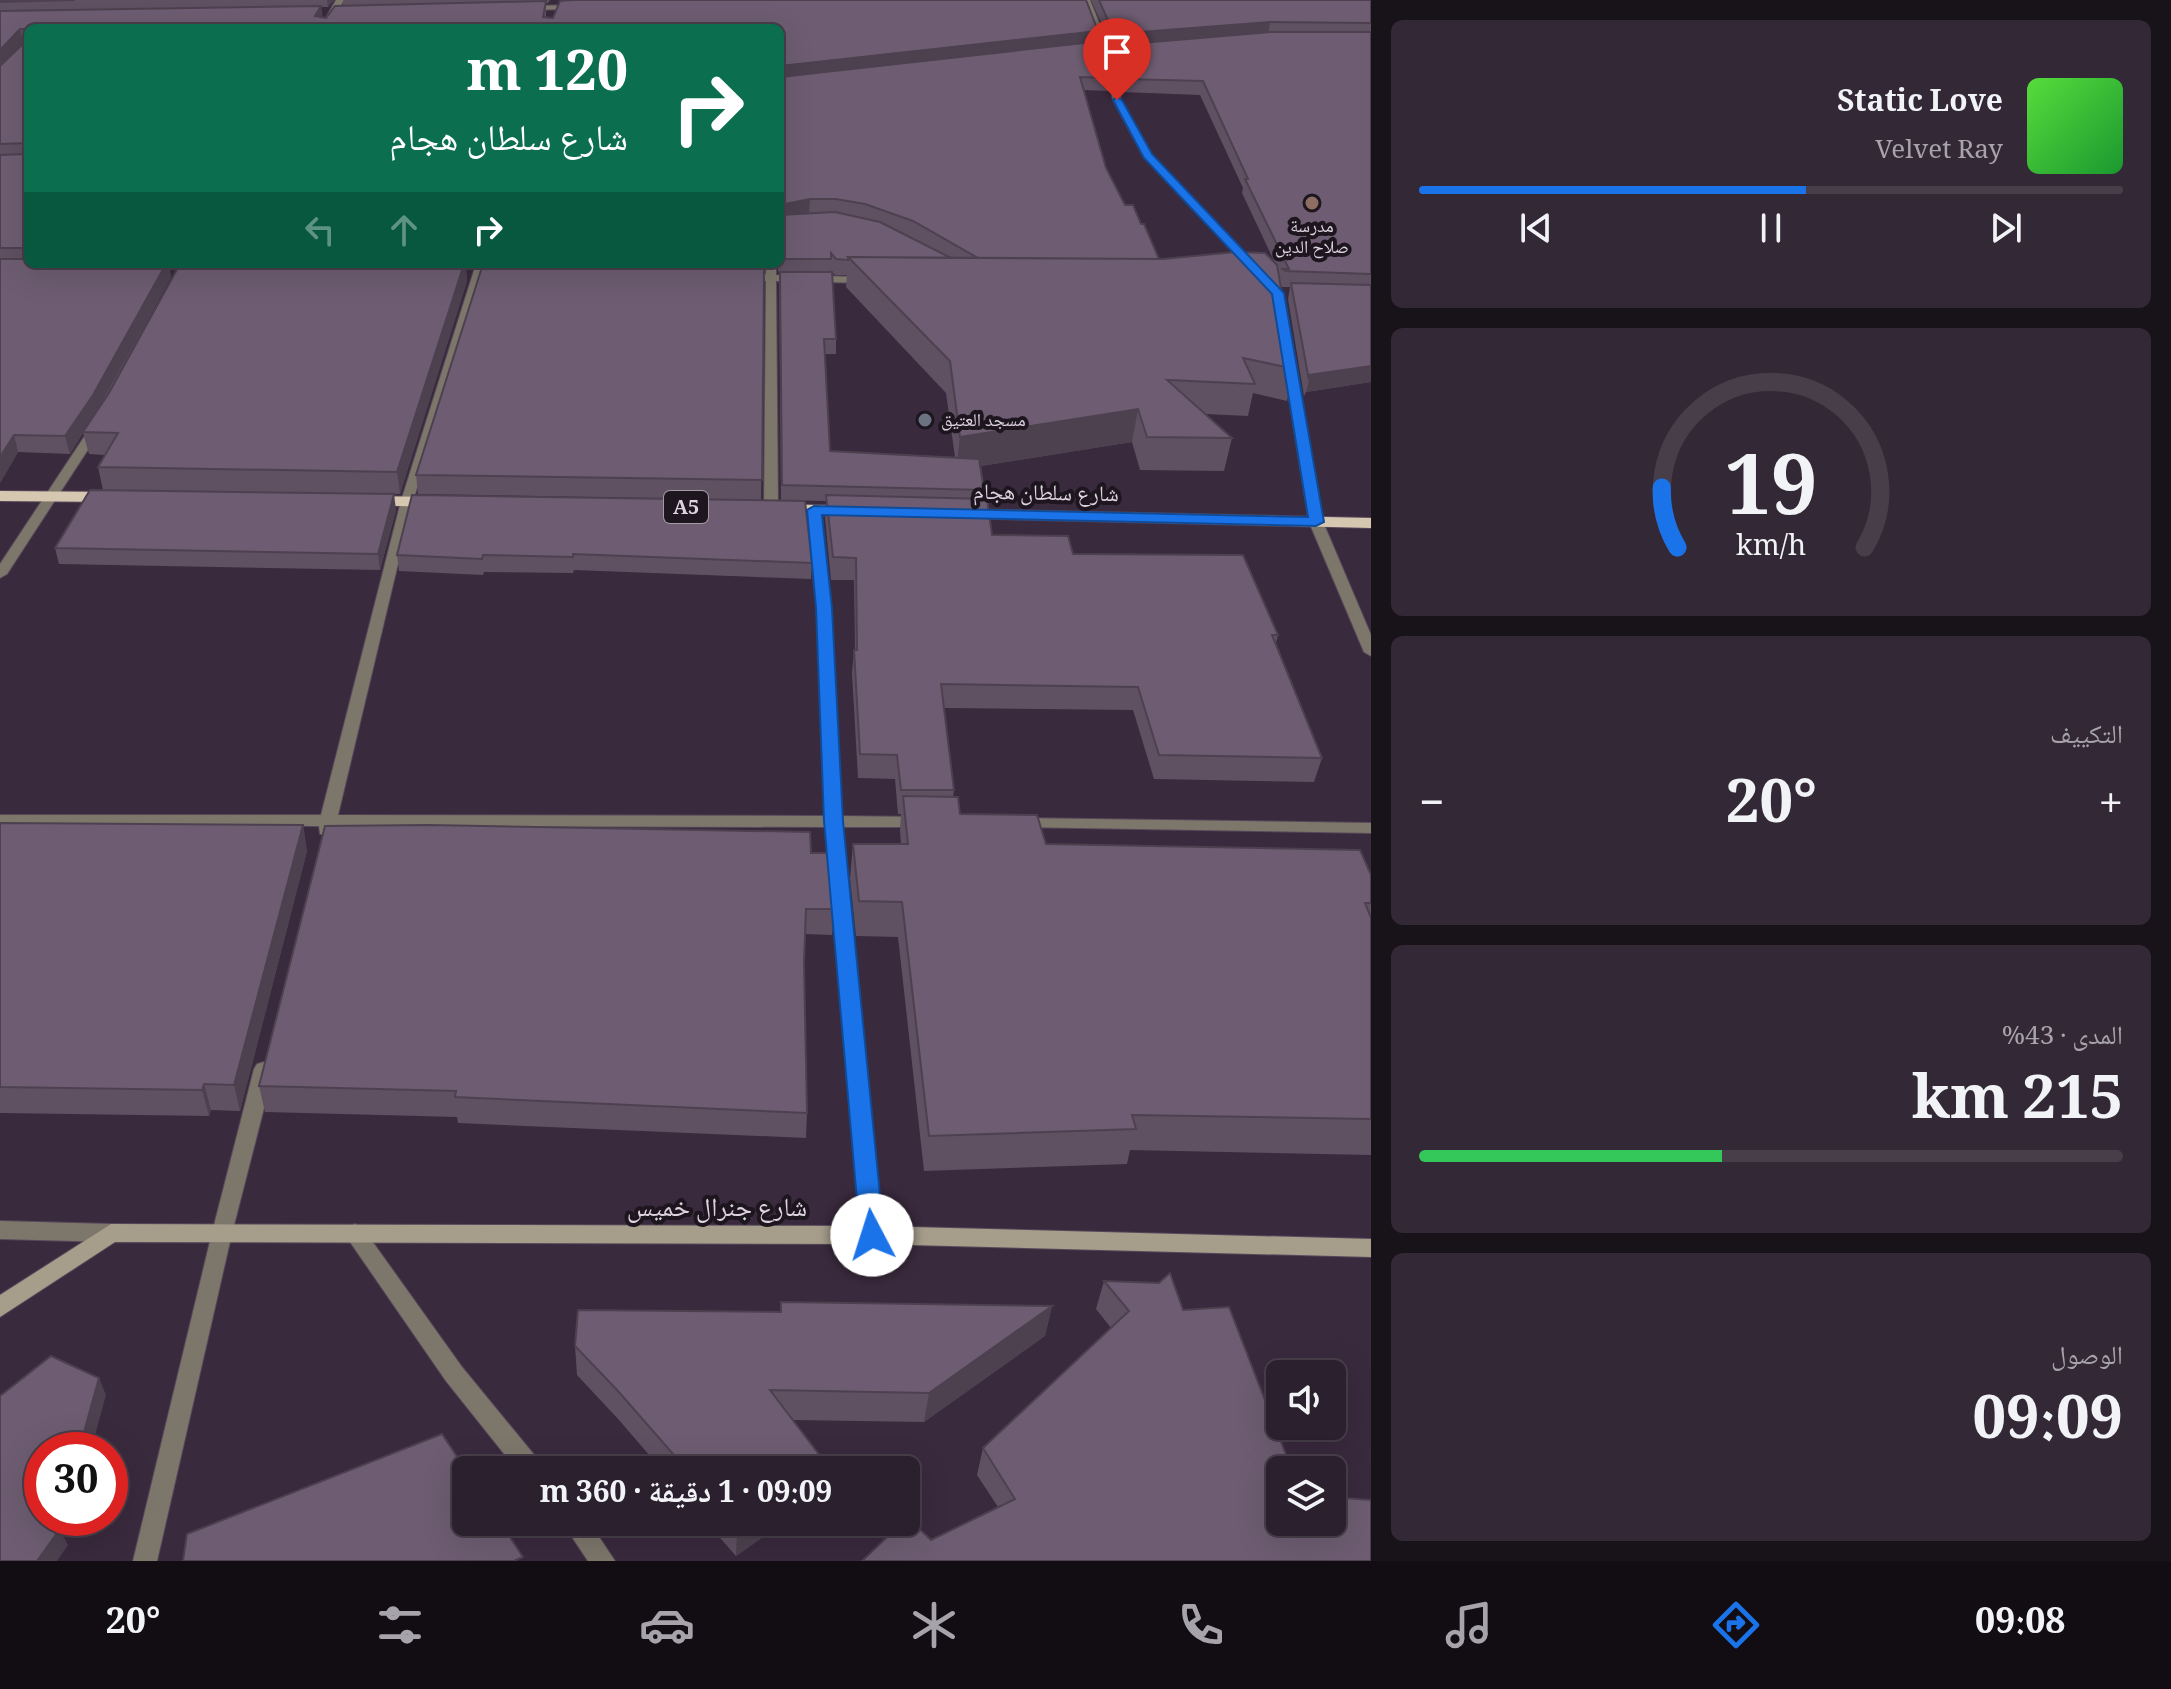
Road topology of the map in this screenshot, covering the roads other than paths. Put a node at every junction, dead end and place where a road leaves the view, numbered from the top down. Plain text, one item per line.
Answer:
1 (340, 0) edge
2 (1087, 3) edge
3 (556, 4) edge
4 (1076, 4) edge
5 (586, 7) edge
6 (508, 9) edge
7 (349, 12) edge
8 (318, 13) edge
9 (334, 13) junction
10 (552, 18) edge
11 (327, 24) edge
12 (1092, 49) edge
13 (1151, 49) edge
14 (1107, 50) junction
15 (770, 268) edge
16 (480, 269) edge
17 (463, 273) edge
18 (494, 274) edge
19 (1244, 274) edge
20 (738, 277) edge
21 (768, 278) junction
22 (875, 280) edge
23 (1288, 354) edge
24 (106, 413) edge
25 (0, 496) edge
26 (49, 496) junction
27 (127, 498) edge
28 (345, 500) edge
29 (407, 501) junction
30 (455, 502) edge
31 (763, 508) joint
32 (814, 510) junction
33 (875, 512) edge
34 (936, 513) edge
35 (1316, 522) junction
36 (1371, 523) edge
37 (0, 574) edge
38 (1371, 652) edge
39 (0, 820) edge
40 (329, 820) junction
41 (833, 821) junction
42 (944, 822) edge
43 (1007, 823) edge
44 (1371, 828) edge
45 (321, 851) edge
46 (269, 1049) edge
47 (0, 1230) edge
48 (111, 1233) junction
49 (222, 1233) junction
50 (355, 1233) junction
51 (872, 1235) junction
52 (1371, 1248) edge
53 (0, 1307) edge
54 (521, 1456) edge
55 (584, 1536) edge
56 (145, 1561) edge
57 (603, 1561) edge

1 - 9 street
2 - 4 street
2 - 14 street
3 - 5 street
3 - 6 street
3 - 10 street
7 - 9 street
8 - 9 street
9 - 11 street
12 - 14 street
13 - 14 street
14 - 19 street
15 - 21 street
16 - 17 street
16 - 18 street
16 - 29 street
20 - 21 street
21 - 22 street
21 - 31 street
23 - 35 street
24 - 26 street
25 - 26 highway
26 - 27 highway
26 - 37 street
28 - 29 highway
29 - 30 highway
29 - 40 street
31 - 32 highway
32 - 33 highway
32 - 41 street
34 - 35 highway, شارع سلطان هجام
35 - 36 highway, شارع سلطان هجام
35 - 38 street
39 - 40 street
40 - 41 street
40 - 45 street
41 - 42 street
41 - 51 street
43 - 44 street
46 - 49 street
47 - 48 street
48 - 49 main road, شارع جنرال خميس
48 - 53 main road
49 - 50 main road, شارع جنرال خميس
49 - 56 street
50 - 51 main road, شارع جنرال خميس
50 - 54 street
51 - 52 main road, شارع جنرال خميس
55 - 57 street

